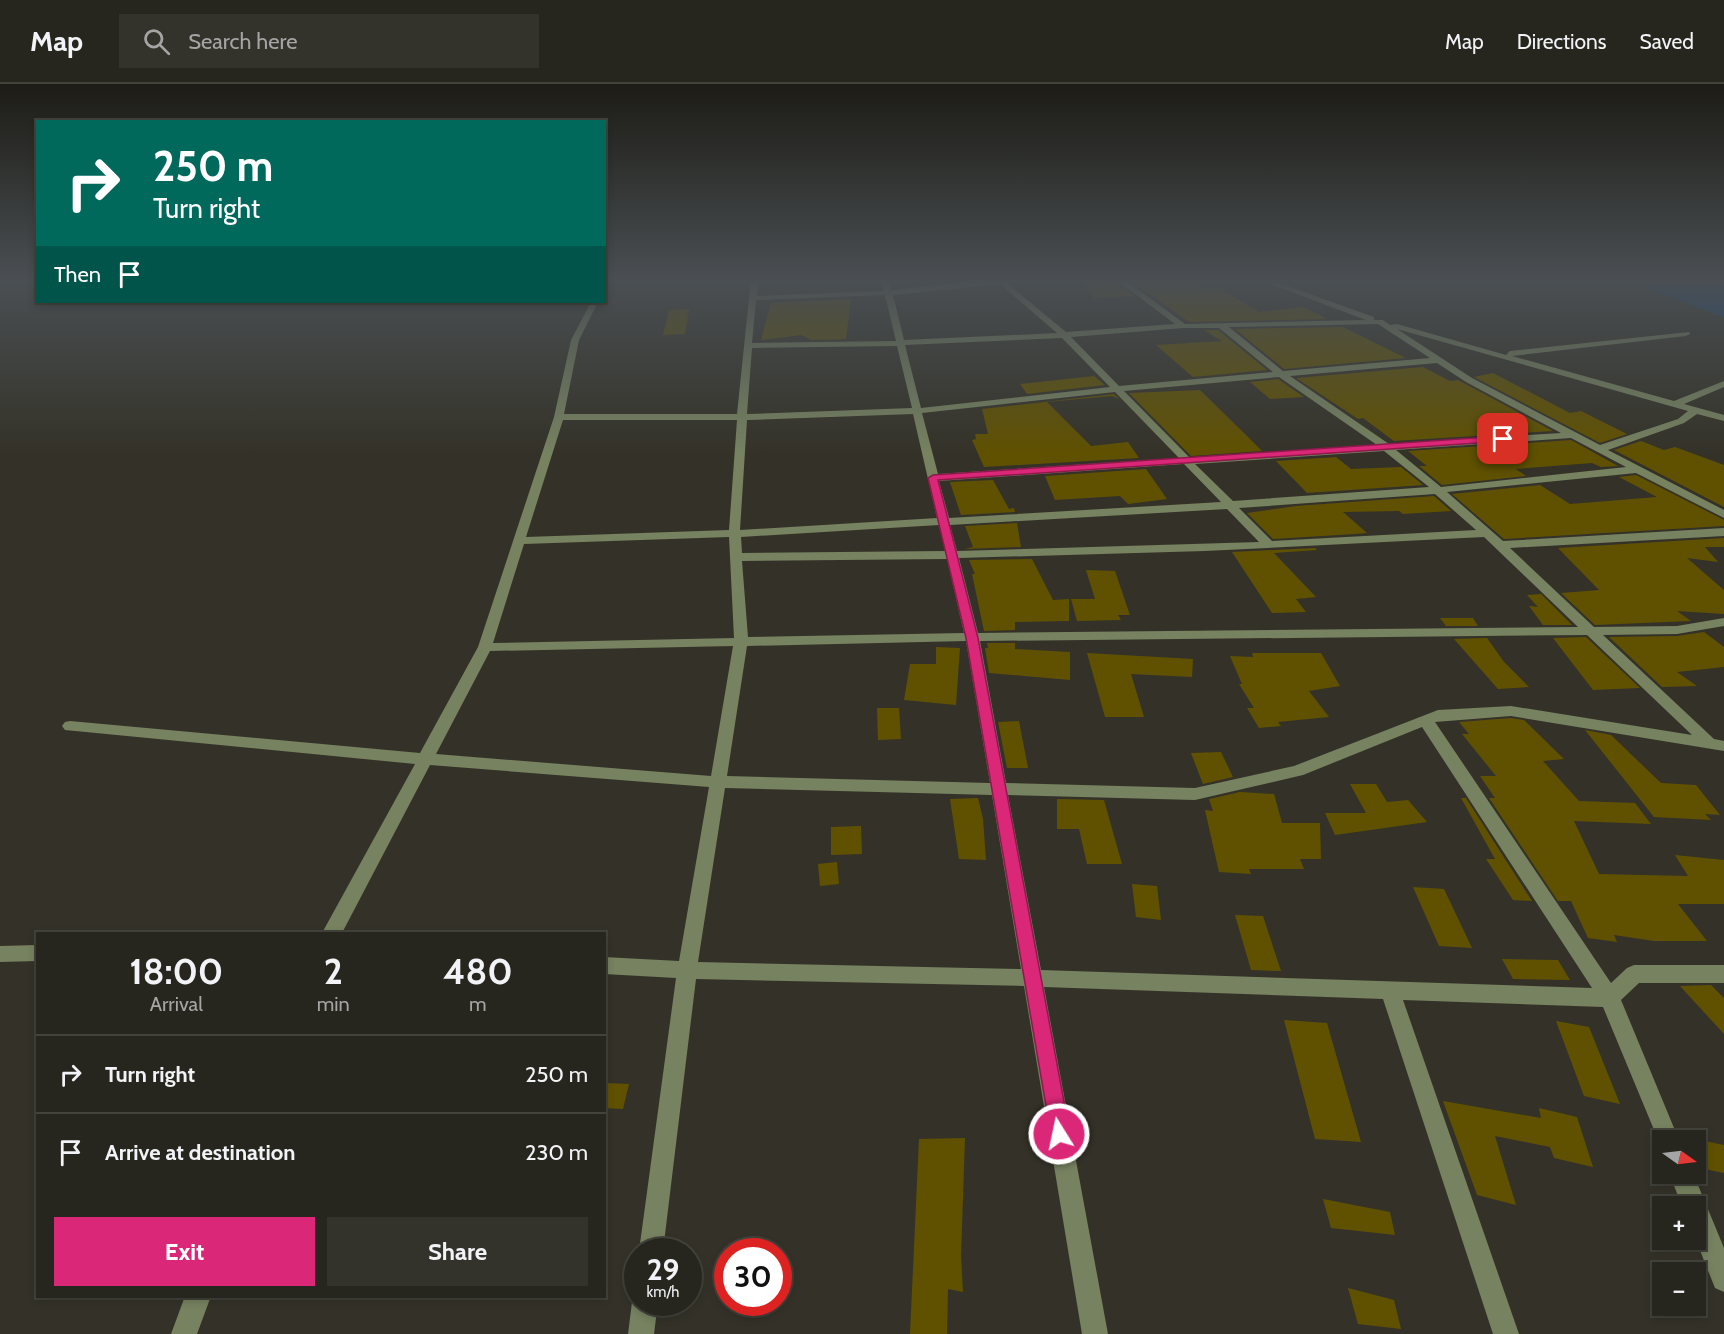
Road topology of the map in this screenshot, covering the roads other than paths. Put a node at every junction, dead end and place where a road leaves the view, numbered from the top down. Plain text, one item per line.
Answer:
1 (577, 337) edge
2 (749, 337) edge
3 (900, 337) edge
4 (1016, 337) edge
5 (1066, 337) edge
6 (1236, 337) edge
7 (1403, 337) edge
8 (1436, 337) edge
9 (1657, 337) edge
10 (901, 343) junction
11 (748, 346) junction
12 (1501, 355) junction
13 (1438, 360) junction
14 (1281, 374) junction
15 (1724, 384) edge
16 (1118, 389) junction
17 (1676, 404) junction
18 (1696, 410) junction
19 (916, 411) junction
20 (559, 417) junction
21 (742, 417) junction
22 (1724, 418) edge
23 (1574, 434) junction
24 (1386, 447) junction
25 (1600, 448) junction
26 (1187, 461) junction
27 (1639, 470) junction
28 (933, 478) junction
29 (1439, 490) junction
30 (1230, 505) junction
31 (1724, 515) edge
32 (942, 520) junction
33 (1724, 532) edge
34 (1486, 533) junction
35 (735, 534) junction
36 (519, 541) junction
37 (1267, 543) junction
38 (1500, 545) junction
39 (736, 557) junction
40 (951, 557) junction
41 (1724, 622) edge
42 (1588, 630) junction
43 (972, 638) junction
44 (741, 641) junction
45 (485, 647) junction
46 (1425, 719) junction
47 (70, 726) dead end
48 (1717, 745) edge
49 (425, 759) junction
50 (718, 782) junction
51 (998, 789) junction
52 (333, 932) edge
53 (36, 953) edge
54 (0, 954) edge
55 (606, 965) edge
56 (687, 970) junction
57 (1724, 974) edge
58 (1032, 978) junction
59 (1390, 991) junction
60 (1610, 998) junction
61 (1664, 1130) edge
62 (1706, 1234) edge
63 (653, 1238) edge
64 (1724, 1279) edge
65 (197, 1298) edge
66 (643, 1316) edge
67 (184, 1334) edge
68 (641, 1334) edge
69 (1095, 1334) edge
70 (1506, 1334) edge

1 - 20 street
2 - 11 street
3 - 10 street
4 - 10 street
5 - 16 street
6 - 14 street
7 - 13 street
8 - 12 street
9 - 12 street
10 - 11 street
10 - 19 street
11 - 21 street
12 - 17 street
13 - 14 street
13 - 23 street
14 - 16 street
14 - 24 street
15 - 17 street
16 - 19 street
16 - 26 street
17 - 18 street
18 - 22 street
18 - 25 street
19 - 21 street
19 - 28 street
20 - 21 street
20 - 36 street
21 - 35 street
23 - 24 street
23 - 25 street
24 - 26 street
24 - 29 street
25 - 27 street
26 - 28 street
26 - 30 street
27 - 29 street
27 - 31 street
28 - 32 street
29 - 30 street
29 - 34 street
30 - 32 street
30 - 37 street
32 - 35 street
32 - 40 street
33 - 38 street
34 - 37 street
34 - 38 street
35 - 36 street
35 - 39 street
36 - 45 street
37 - 40 street
38 - 42 street
39 - 40 street
39 - 44 street
40 - 43 street
41 - 42 street
42 - 43 street
42 - 48 street
43 - 44 street
43 - 51 street
44 - 45 street
44 - 50 street
45 - 49 street
46 - 48 street
46 - 51 street
46 - 60 street
47 - 49 street
49 - 50 street
49 - 52 street
50 - 51 street
50 - 56 street
51 - 58 street
53 - 54 street
55 - 56 street
56 - 58 street
56 - 63 street
57 - 60 street
58 - 59 street
58 - 69 street
59 - 60 street
59 - 70 street
60 - 61 street
62 - 64 street
65 - 67 street
66 - 68 street

